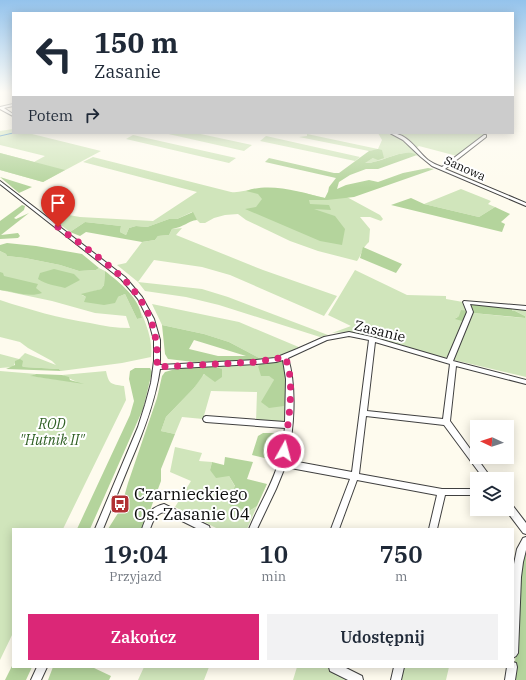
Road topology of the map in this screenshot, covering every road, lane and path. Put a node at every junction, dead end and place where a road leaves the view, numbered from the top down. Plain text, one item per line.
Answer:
1 (395, 134) edge
2 (485, 136) dead end
3 (442, 169) junction
4 (0, 182) edge
5 (526, 205) edge
6 (526, 308) edge
7 (372, 339) junction
8 (285, 357) junction
9 (451, 363) junction
10 (157, 367) junction
11 (526, 382) edge
12 (363, 413) junction
13 (206, 419) dead end
14 (446, 422) junction
15 (288, 425) junction
16 (283, 463) junction
17 (483, 472) edge
18 (355, 476) junction
19 (442, 492) junction
20 (470, 492) edge
21 (514, 514) edge
22 (99, 528) edge
23 (146, 528) edge
24 (204, 528) edge
25 (253, 528) edge
26 (335, 528) edge
27 (433, 528) edge
28 (526, 530) edge
29 (526, 541) edge
30 (514, 627) edge
31 (42, 668) edge
32 (336, 668) edge
33 (399, 668) edge
34 (512, 668) edge
35 (36, 680) edge
36 (358, 680) edge
37 (396, 680) edge
38 (510, 680) edge

1 - 3 street, Sanowa
2 - 3 street
3 - 5 street, Sanowa
4 - 10 street
6 - 9 street
7 - 8 street, Zasanie
7 - 9 street, Zasanie
7 - 12 street
8 - 10 street, Zasanie
8 - 15 street
9 - 11 street, Zasanie
9 - 14 street
10 - 22 street
12 - 14 street
12 - 18 street
13 - 15 street
14 - 17 street
15 - 16 street
16 - 18 street
16 - 25 street
18 - 19 street
18 - 26 street
19 - 20 street
19 - 27 street
21 - 28 street
23 - 24 street
29 - 30 street
31 - 35 street
32 - 36 street
33 - 37 street
34 - 38 street

